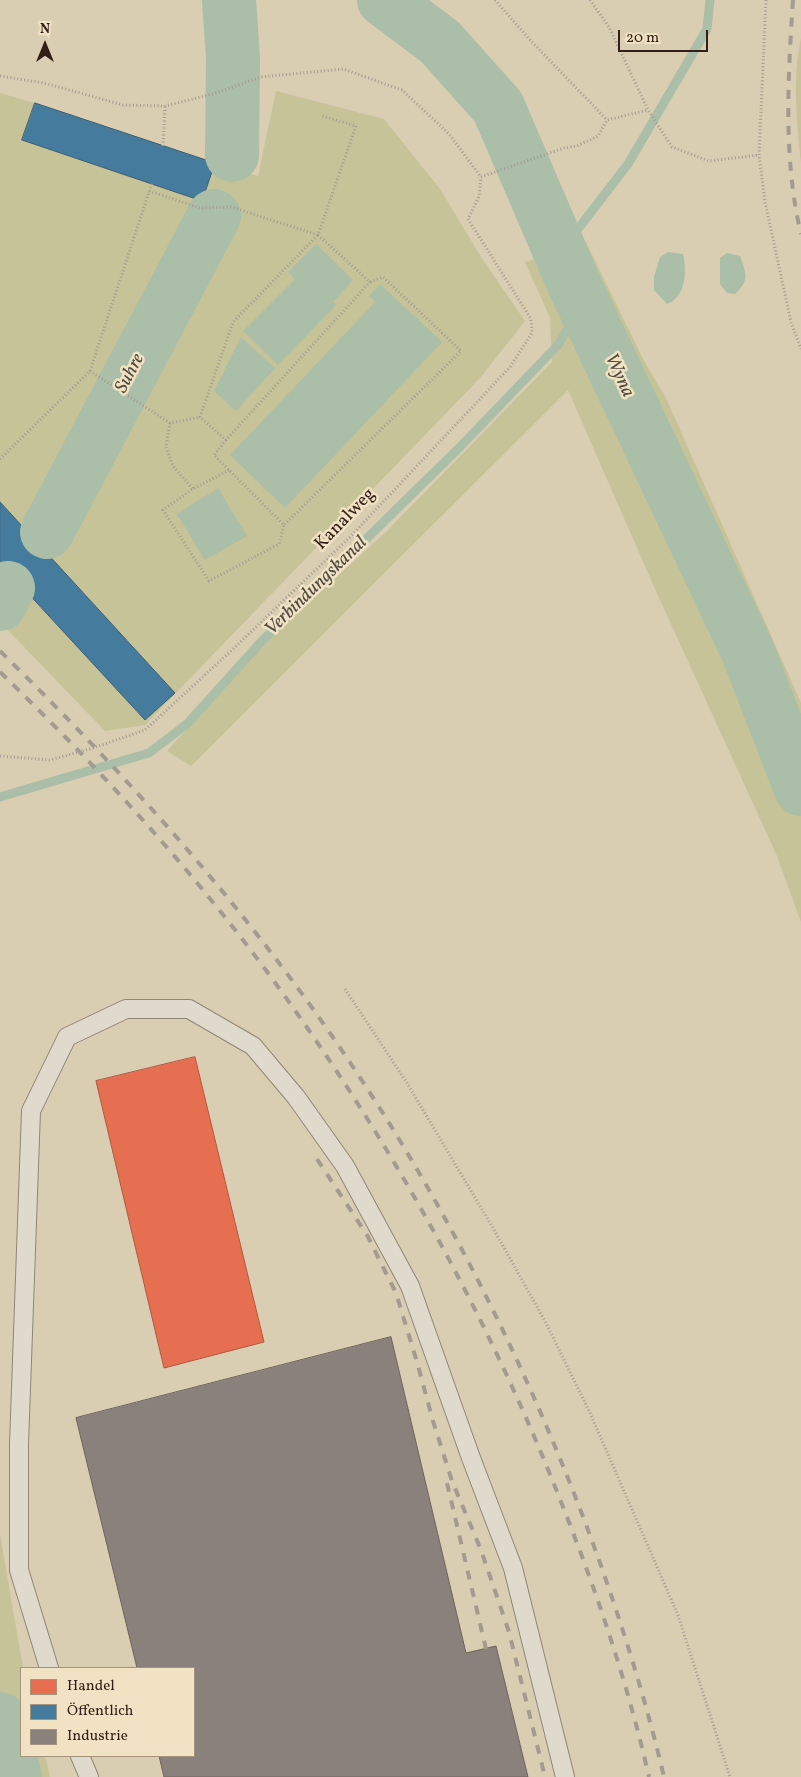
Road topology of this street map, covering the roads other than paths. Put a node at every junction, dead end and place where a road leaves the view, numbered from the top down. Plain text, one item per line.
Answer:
1 (49, 1667) edge
2 (80, 1757) edge
3 (89, 1777) edge
4 (566, 1777) edge

1 - 4 lane
2 - 3 lane

